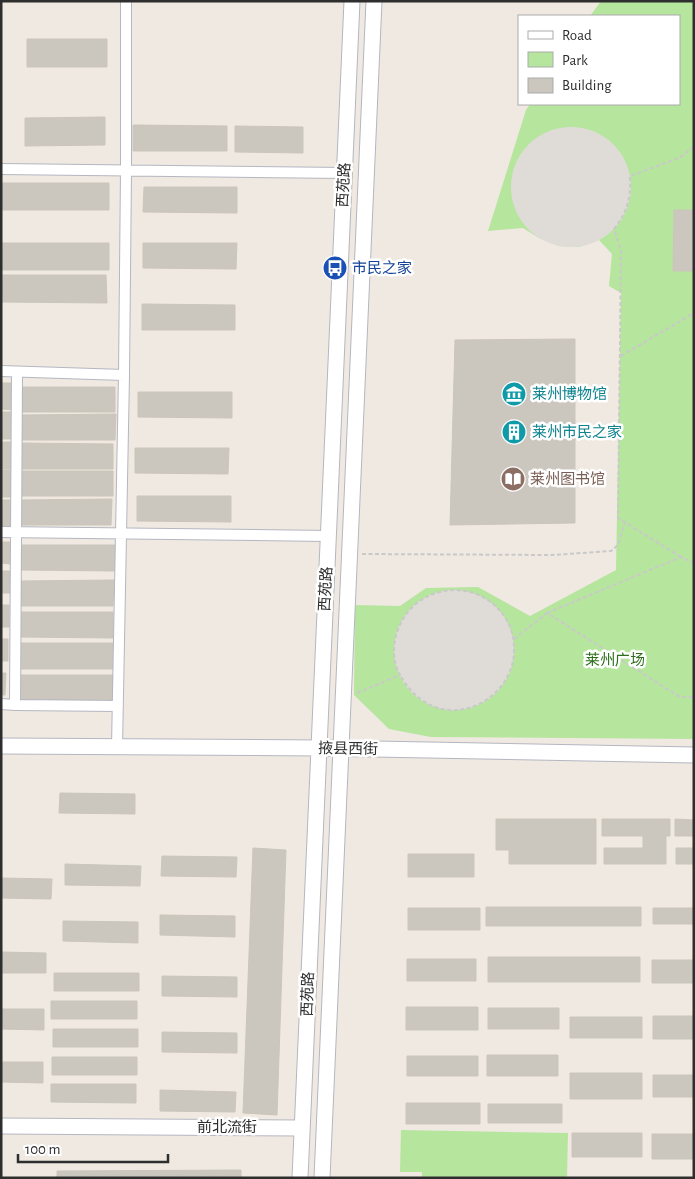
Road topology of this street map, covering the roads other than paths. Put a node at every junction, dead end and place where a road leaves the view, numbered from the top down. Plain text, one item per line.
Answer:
1 (126, 1) edge
2 (352, 1) edge
3 (374, 1) edge
4 (1, 170) edge
5 (126, 171) junction
6 (344, 173) junction
7 (1, 371) edge
8 (17, 372) junction
9 (124, 375) junction
10 (1, 532) edge
11 (17, 532) junction
12 (121, 534) junction
13 (328, 536) junction
14 (1, 704) edge
15 (15, 704) junction
16 (118, 706) junction
17 (1, 746) edge
18 (117, 747) junction
19 (319, 748) junction
20 (341, 748) junction
21 (694, 755) edge
22 (1, 1126) edge
23 (302, 1128) junction
24 (300, 1178) edge
25 (322, 1178) edge

1 - 5 street
2 - 6 main road, 西苑路
3 - 20 main road, 西苑路
4 - 5 street
5 - 6 street
5 - 9 street
6 - 13 main road, 西苑路
7 - 8 street
8 - 9 street
8 - 11 street
9 - 12 street
10 - 11 street
11 - 12 street
11 - 15 street
12 - 13 street
12 - 16 street
13 - 19 main road, 西苑路
14 - 15 street
15 - 16 street
16 - 18 street
17 - 18 main road, 掖县西街
18 - 19 main road, 掖县西街
19 - 20 main road, 掖县西街
19 - 23 main road, 西苑路
20 - 21 main road, 掖县西街
20 - 25 main road, 西苑路
22 - 23 main road, 前北流街
23 - 24 main road, 西苑路

